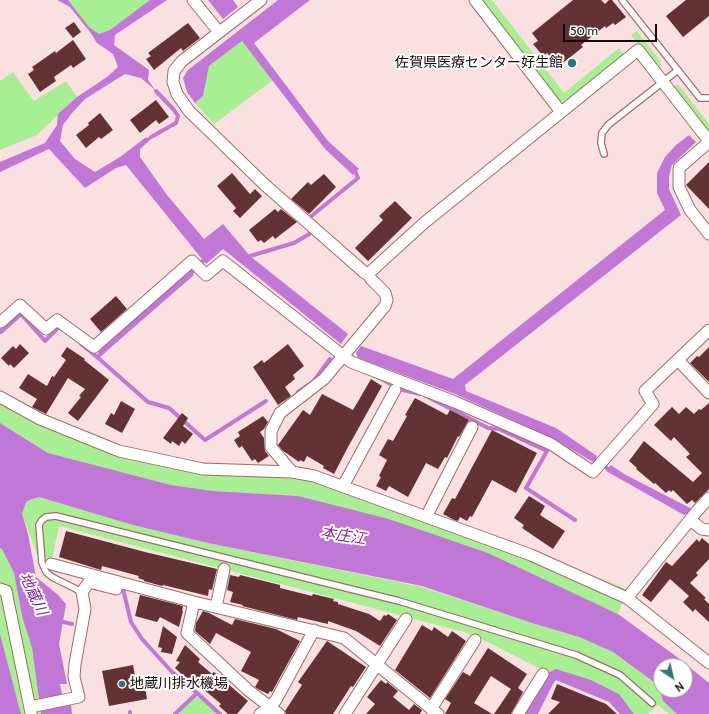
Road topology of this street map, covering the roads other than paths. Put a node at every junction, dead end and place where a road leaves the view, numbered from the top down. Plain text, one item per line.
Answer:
1 (193, 0) edge
2 (261, 0) edge
3 (475, 0) edge
4 (622, 0) edge
5 (219, 32) junction
6 (678, 70) junction
7 (663, 82) junction
8 (709, 98) edge
9 (561, 112) junction
10 (709, 142) edge
11 (604, 154) dead end
12 (709, 234) edge
13 (368, 274) junction
14 (0, 320) edge
15 (709, 330) edge
16 (344, 356) junction
17 (678, 360) junction
18 (395, 390) dead end
19 (709, 393) edge
20 (0, 397) edge
21 (472, 427) dead end
22 (292, 472) junction
23 (343, 486) junction
24 (709, 498) edge
25 (693, 516) junction
26 (426, 517) junction
27 (709, 530) edge
28 (51, 564) dead end
29 (224, 569) dead end
30 (119, 582) junction
31 (0, 589) edge
32 (82, 592) junction
33 (627, 598) junction
34 (194, 602) junction
35 (216, 607) junction
36 (406, 619) dead end
37 (314, 630) junction
38 (475, 640) dead end
39 (708, 660) edge
40 (377, 665) junction
41 (542, 674) dead end
42 (652, 703) dead end
43 (30, 711) edge
44 (274, 711) edge
45 (435, 711) edge
46 (260, 714) edge
47 (345, 714) edge
48 (518, 714) edge

1 - 5 street
2 - 5 street
3 - 9 street
4 - 6 lane
5 - 13 street
6 - 7 lane
6 - 8 lane
7 - 9 street
7 - 10 street
7 - 11 lane
9 - 13 street
10 - 12 street
13 - 16 street
14 - 16 street
15 - 17 street
16 - 17 street
16 - 22 street
17 - 19 street
18 - 23 street
20 - 22 street
21 - 26 street
22 - 23 street
23 - 26 street
24 - 25 street
25 - 27 street
25 - 33 street
26 - 33 street
28 - 30 street
29 - 35 street
30 - 32 street
30 - 34 street
31 - 43 street
32 - 42 lane
32 - 43 street
33 - 39 street
34 - 35 street
34 - 44 street
35 - 37 street
36 - 40 street
37 - 40 street
37 - 44 street
38 - 45 street
40 - 45 street
40 - 47 street
41 - 48 street
44 - 46 street

